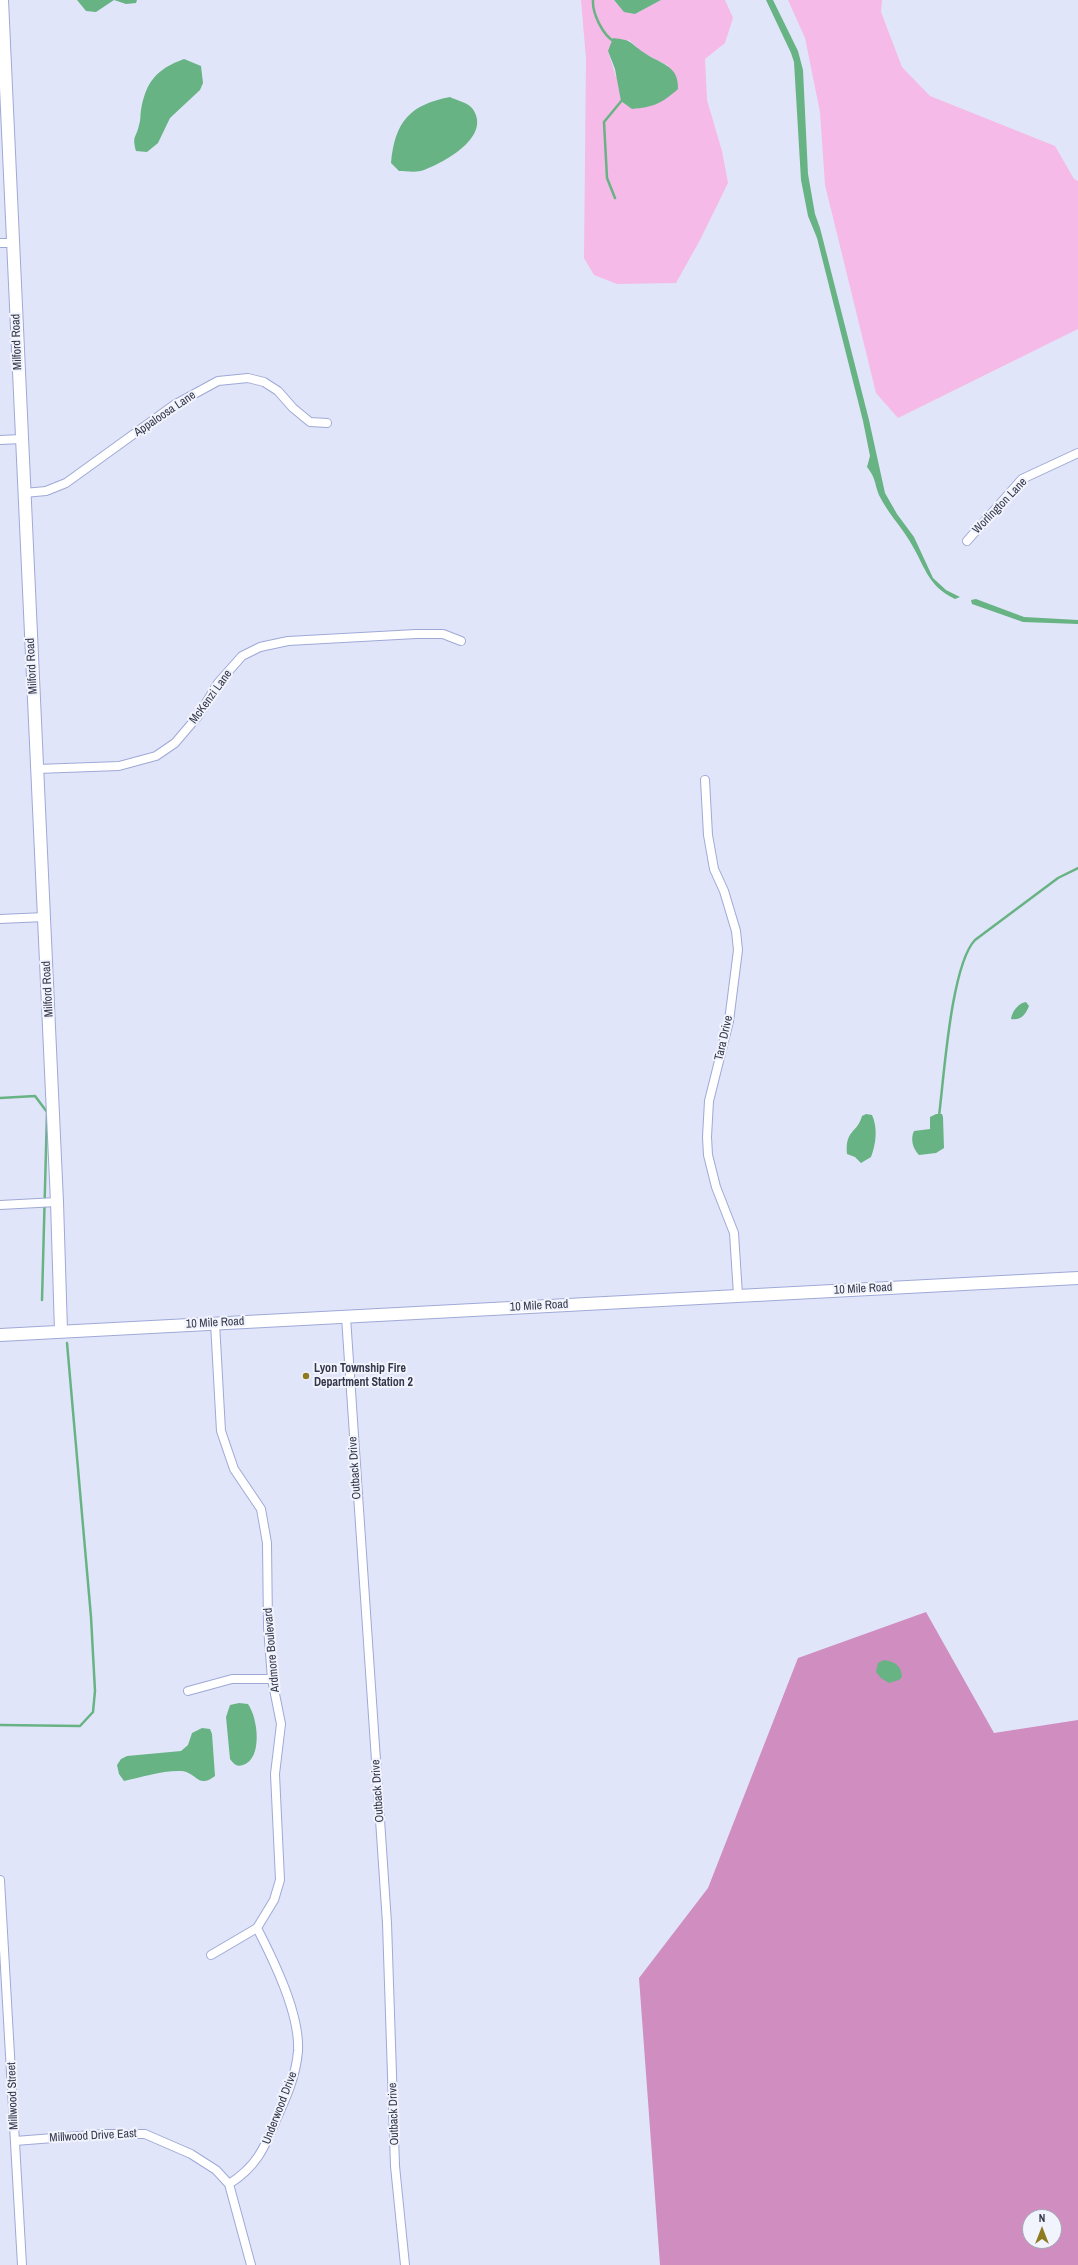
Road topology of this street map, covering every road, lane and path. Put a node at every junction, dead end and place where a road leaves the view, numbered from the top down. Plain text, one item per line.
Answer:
1 (2, 0) edge
2 (0, 243) edge
3 (13, 243) junction
4 (327, 423) dead end
5 (22, 439) junction
6 (0, 440) edge
7 (1078, 453) edge
8 (24, 493) junction
9 (967, 541) dead end
10 (461, 641) dead end
11 (37, 769) junction
12 (704, 780) dead end
13 (45, 917) junction
14 (0, 919) edge
15 (57, 1202) junction
16 (0, 1205) edge
17 (1078, 1278) edge
18 (738, 1296) junction
19 (346, 1317) junction
20 (215, 1323) junction
21 (62, 1331) junction
22 (0, 1335) edge
23 (272, 1679) junction
24 (188, 1691) dead end
25 (0, 1880) edge
26 (257, 1928) junction
27 (212, 1955) dead end
28 (15, 2141) junction
29 (229, 2184) junction
30 (22, 2265) edge
31 (252, 2265) edge
32 (405, 2265) edge

1 - 3 street, Milford Road
2 - 3 street
3 - 5 street, Milford Road
4 - 8 street, Appaloosa Lane
5 - 6 street
5 - 8 street, Milford Road
7 - 9 street, Worlington Lane
8 - 11 street, Milford Road
10 - 11 street, McKenzi Lane
11 - 13 street, Milford Road
12 - 18 street, Tara Drive
13 - 14 street
13 - 15 street, Milford Road
15 - 16 street
15 - 21 street, Milford Road
17 - 18 street, 10 Mile Road
18 - 19 street, 10 Mile Road
19 - 20 street, 10 Mile Road
19 - 32 street, Outback Drive
20 - 21 street, 10 Mile Road
20 - 23 street, Ardmore Boulevard
21 - 22 street, 10 Mile Road
23 - 24 street
23 - 26 street, Ardmore Boulevard
25 - 28 street, Millwood Street
26 - 27 street, Ardmore Boulevard
26 - 29 street, Underwood Drive
28 - 29 street, Millwood Drive East
28 - 30 street, Millwood Street
29 - 31 street

